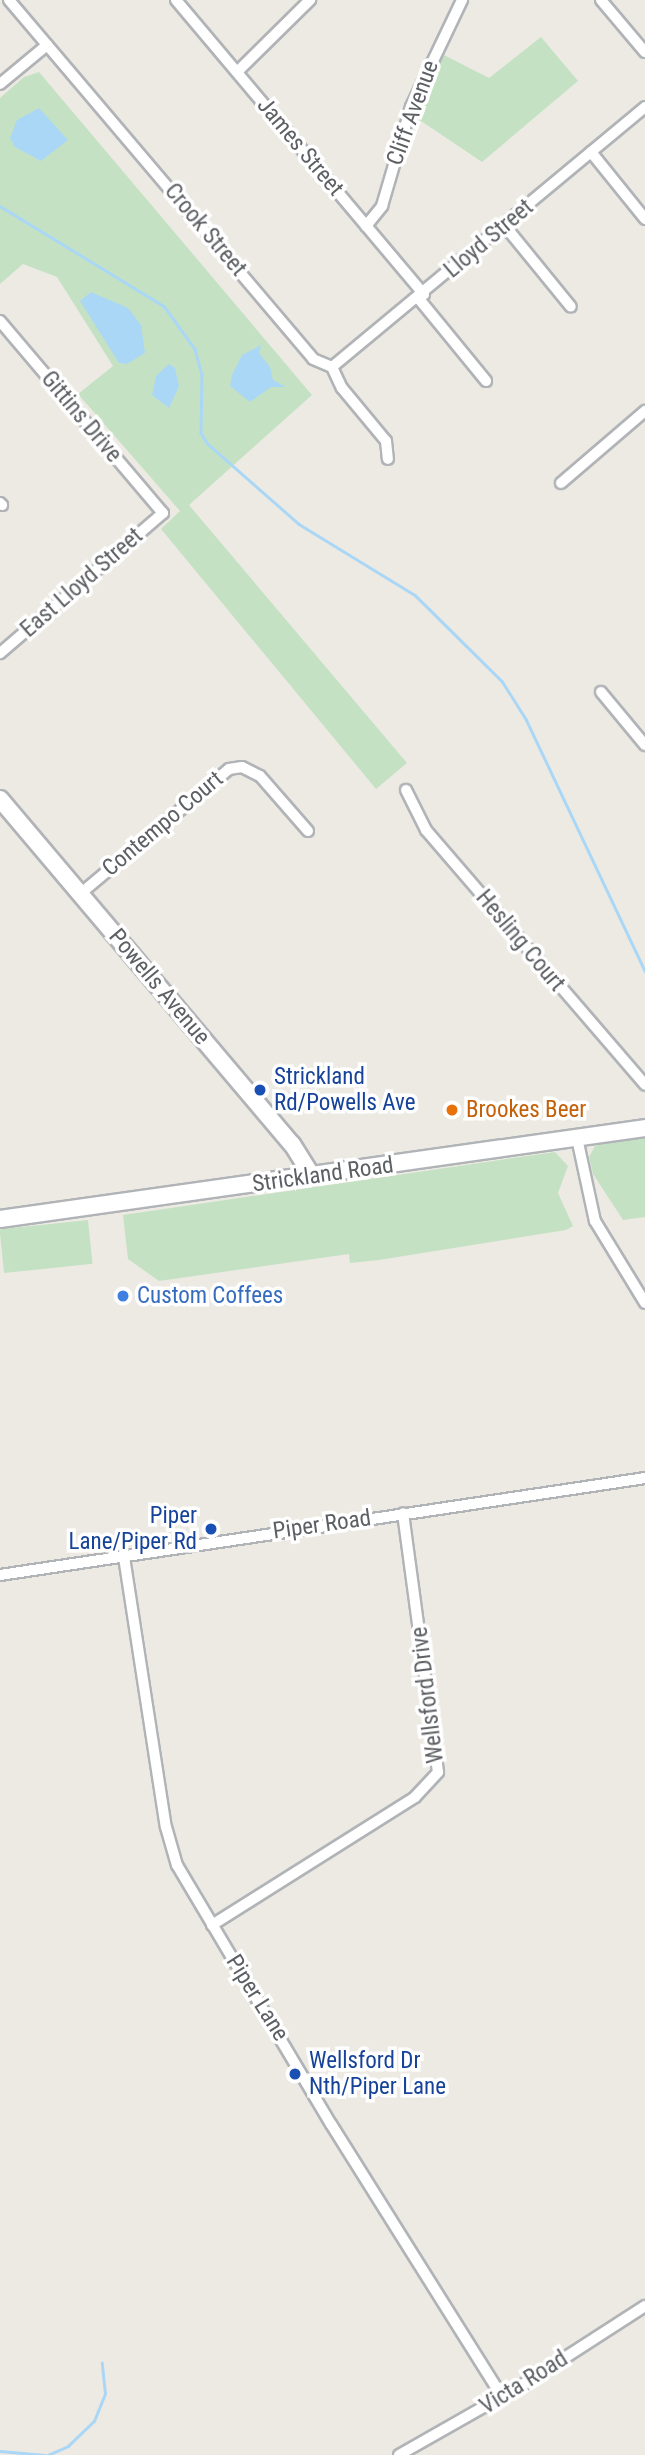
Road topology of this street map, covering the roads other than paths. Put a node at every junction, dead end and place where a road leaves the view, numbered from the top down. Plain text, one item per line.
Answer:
1 (9, 0) edge
2 (176, 0) edge
3 (310, 0) edge
4 (462, 0) edge
5 (601, 0) edge
6 (47, 45) junction
7 (645, 52) edge
8 (237, 72) junction
9 (0, 84) edge
10 (645, 107) edge
11 (591, 152) junction
12 (645, 219) edge
13 (366, 226) junction
14 (505, 226) junction
15 (422, 296) junction
16 (571, 307) dead end
17 (0, 321) edge
18 (332, 368) junction
19 (486, 381) dead end
20 (645, 411) edge
21 (388, 459) dead end
22 (561, 482) dead end
23 (163, 513) joint
24 (0, 653) edge
25 (601, 692) dead end
26 (645, 746) edge
27 (406, 790) dead end
28 (0, 799) edge
29 (308, 831) dead end
30 (80, 894) junction
31 (645, 1086) edge
32 (645, 1128) edge
33 (577, 1138) junction
34 (313, 1177) junction
35 (0, 1219) edge
36 (645, 1303) edge
37 (645, 1478) edge
38 (403, 1513) junction
39 (124, 1557) junction
40 (0, 1575) edge
41 (212, 1925) junction
42 (645, 2306) edge
43 (502, 2397) junction
44 (399, 2455) edge

1 - 6 street, Crook Street
2 - 8 street, James Street
3 - 8 street
4 - 13 street, Cliff Avenue
5 - 7 street
6 - 9 street
6 - 18 street, Crook Street
8 - 13 street, James Street
10 - 11 street, Lloyd Street
11 - 12 street
11 - 14 street, Lloyd Street
13 - 15 street, James Street
14 - 15 street, Lloyd Street
14 - 16 street
15 - 18 street, Lloyd Street
15 - 19 street, James Street
17 - 23 street, Gittins Drive
18 - 21 street, Crook Street
20 - 22 street
23 - 24 street, East Lloyd Street
25 - 26 street
27 - 31 street, Hesling Court
28 - 30 main road, Powells Avenue
29 - 30 street, Contempo Court
30 - 34 main road, Powells Avenue
32 - 33 main road, Strickland Road
33 - 34 main road, Strickland Road
33 - 36 street
34 - 35 main road, Strickland Road
37 - 38 street, Piper Road
38 - 39 street, Piper Road
38 - 41 street, Wellsford Drive
39 - 40 street, Piper Road
39 - 41 street, Piper Lane
41 - 43 street, Piper Lane
42 - 43 street, Victa Road
43 - 44 street, Victa Road

